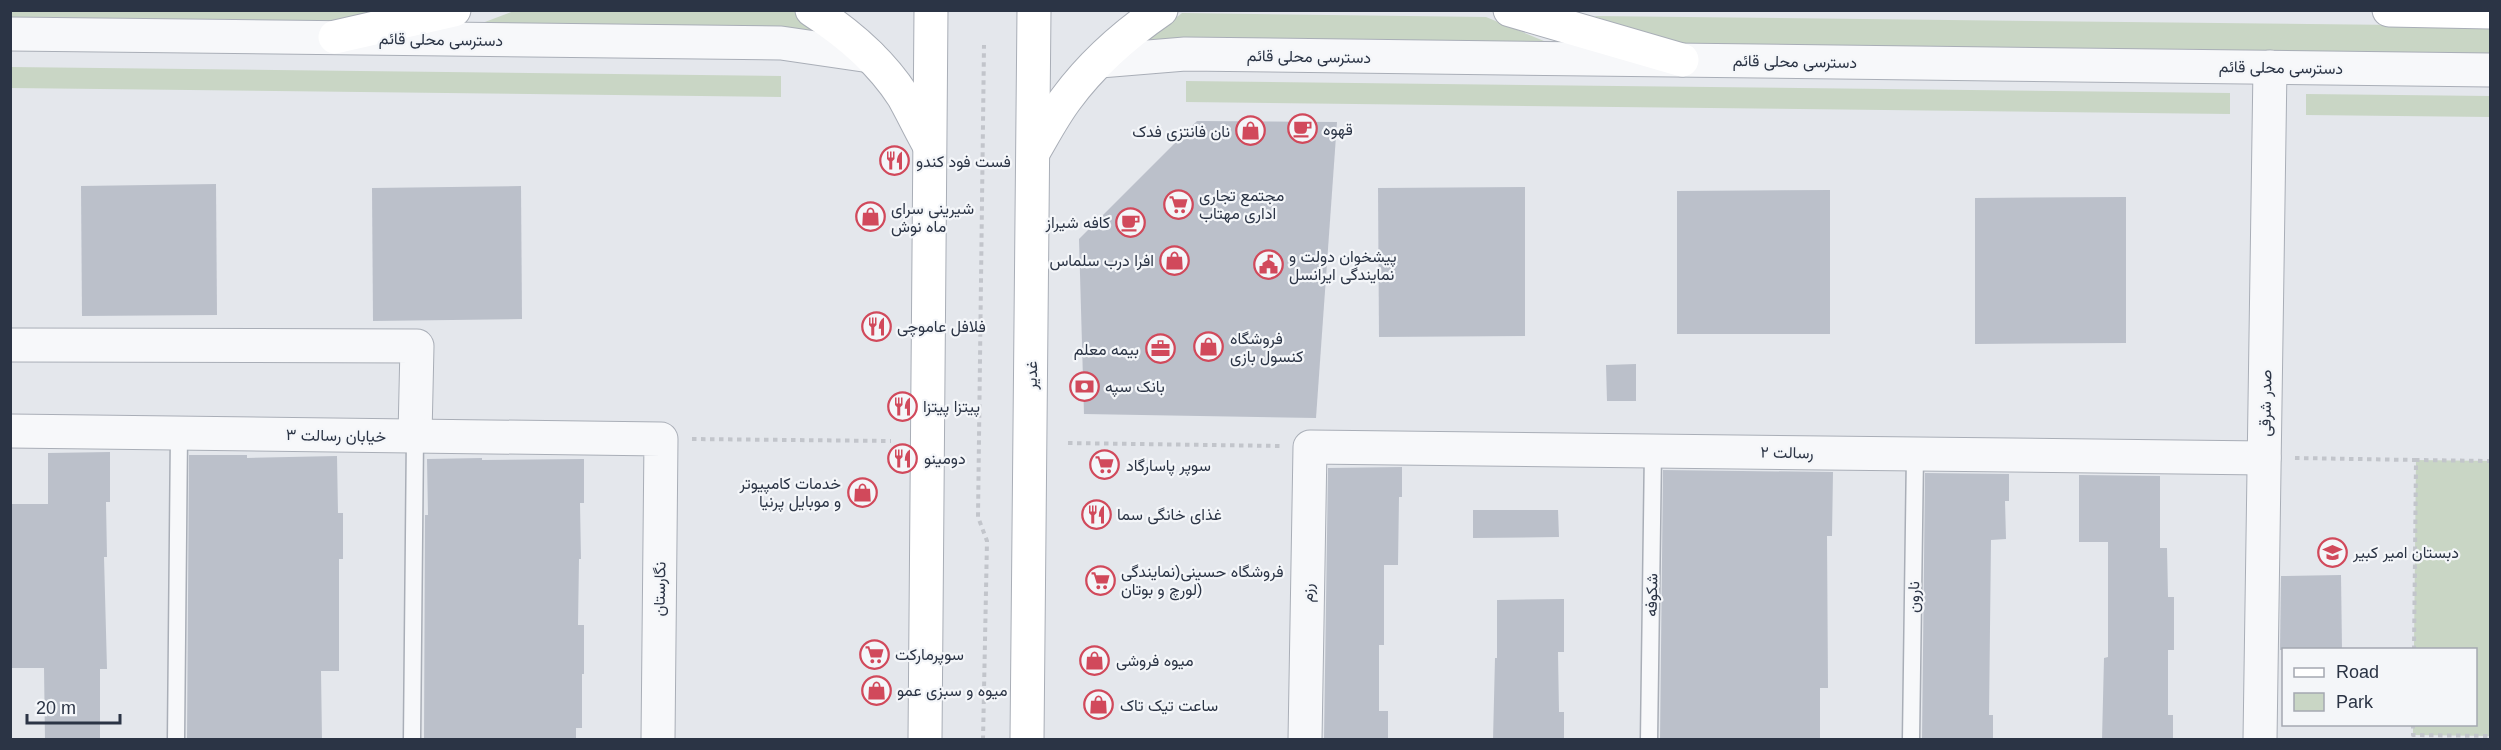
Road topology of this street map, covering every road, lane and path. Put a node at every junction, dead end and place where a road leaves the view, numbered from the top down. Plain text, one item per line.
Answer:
1 (454, 10) edge
2 (812, 10) edge
3 (931, 10) edge
4 (1034, 10) edge
5 (1161, 10) edge
6 (1510, 10) edge
7 (2389, 10) edge
8 (2490, 12) edge
9 (10, 34) edge
10 (335, 37) junction
11 (984, 45) dead end
12 (870, 56) junction
13 (1683, 60) junction
14 (1100, 61) junction
15 (2270, 67) junction
16 (2490, 70) edge
17 (931, 150) junction
18 (1034, 151) junction
19 (10, 345) edge
20 (10, 431) edge
21 (179, 433) junction
22 (415, 435) junction
23 (661, 439) junction
24 (891, 441) dead end
25 (1068, 443) dead end
26 (1310, 447) junction
27 (1653, 450) junction
28 (1915, 454) junction
29 (2264, 458) junction
30 (2416, 460) junction
31 (2490, 460) edge
32 (2414, 648) edge
33 (2413, 726) edge
34 (2490, 736) edge
35 (2482, 738) edge
36 (176, 740) edge
37 (412, 740) edge
38 (658, 740) edge
39 (925, 740) edge
40 (984, 740) edge
41 (1027, 740) edge
42 (1305, 740) edge
43 (1649, 740) edge
44 (1911, 740) edge
45 (2260, 740) edge

1 - 10 main road
2 - 12 main road
3 - 17 main road
4 - 18 main road, غدیر
5 - 14 main road
6 - 13 main road
7 - 8 main road
9 - 10 street, دسترسی محلی قائم
10 - 12 street, دسترسی محلی قائم
11 - 40 path
12 - 17 main road
13 - 14 street, دسترسی محلی قائم
13 - 15 street, دسترسی محلی قائم
14 - 18 main road
15 - 16 street, دسترسی محلی قائم
15 - 29 street, صدر شرقی
17 - 39 main road
18 - 41 main road, غدیر
19 - 22 street
20 - 21 street, خیابان رسالت ۳
21 - 22 street, خیابان رسالت ۳
21 - 36 lane
22 - 23 street, خیابان رسالت ۳
22 - 37 lane
23 - 24 path
23 - 38 street, نگارستان
25 - 26 path
26 - 27 street, رسالت ۲
26 - 42 street, رزم
27 - 28 street, رسالت ۲
27 - 43 lane, شکوفه
28 - 29 street, رسالت ۲
28 - 44 lane, نارون
29 - 30 path
29 - 45 street, صدر شرقی
30 - 31 path
30 - 32 path
33 - 35 path
34 - 35 path

